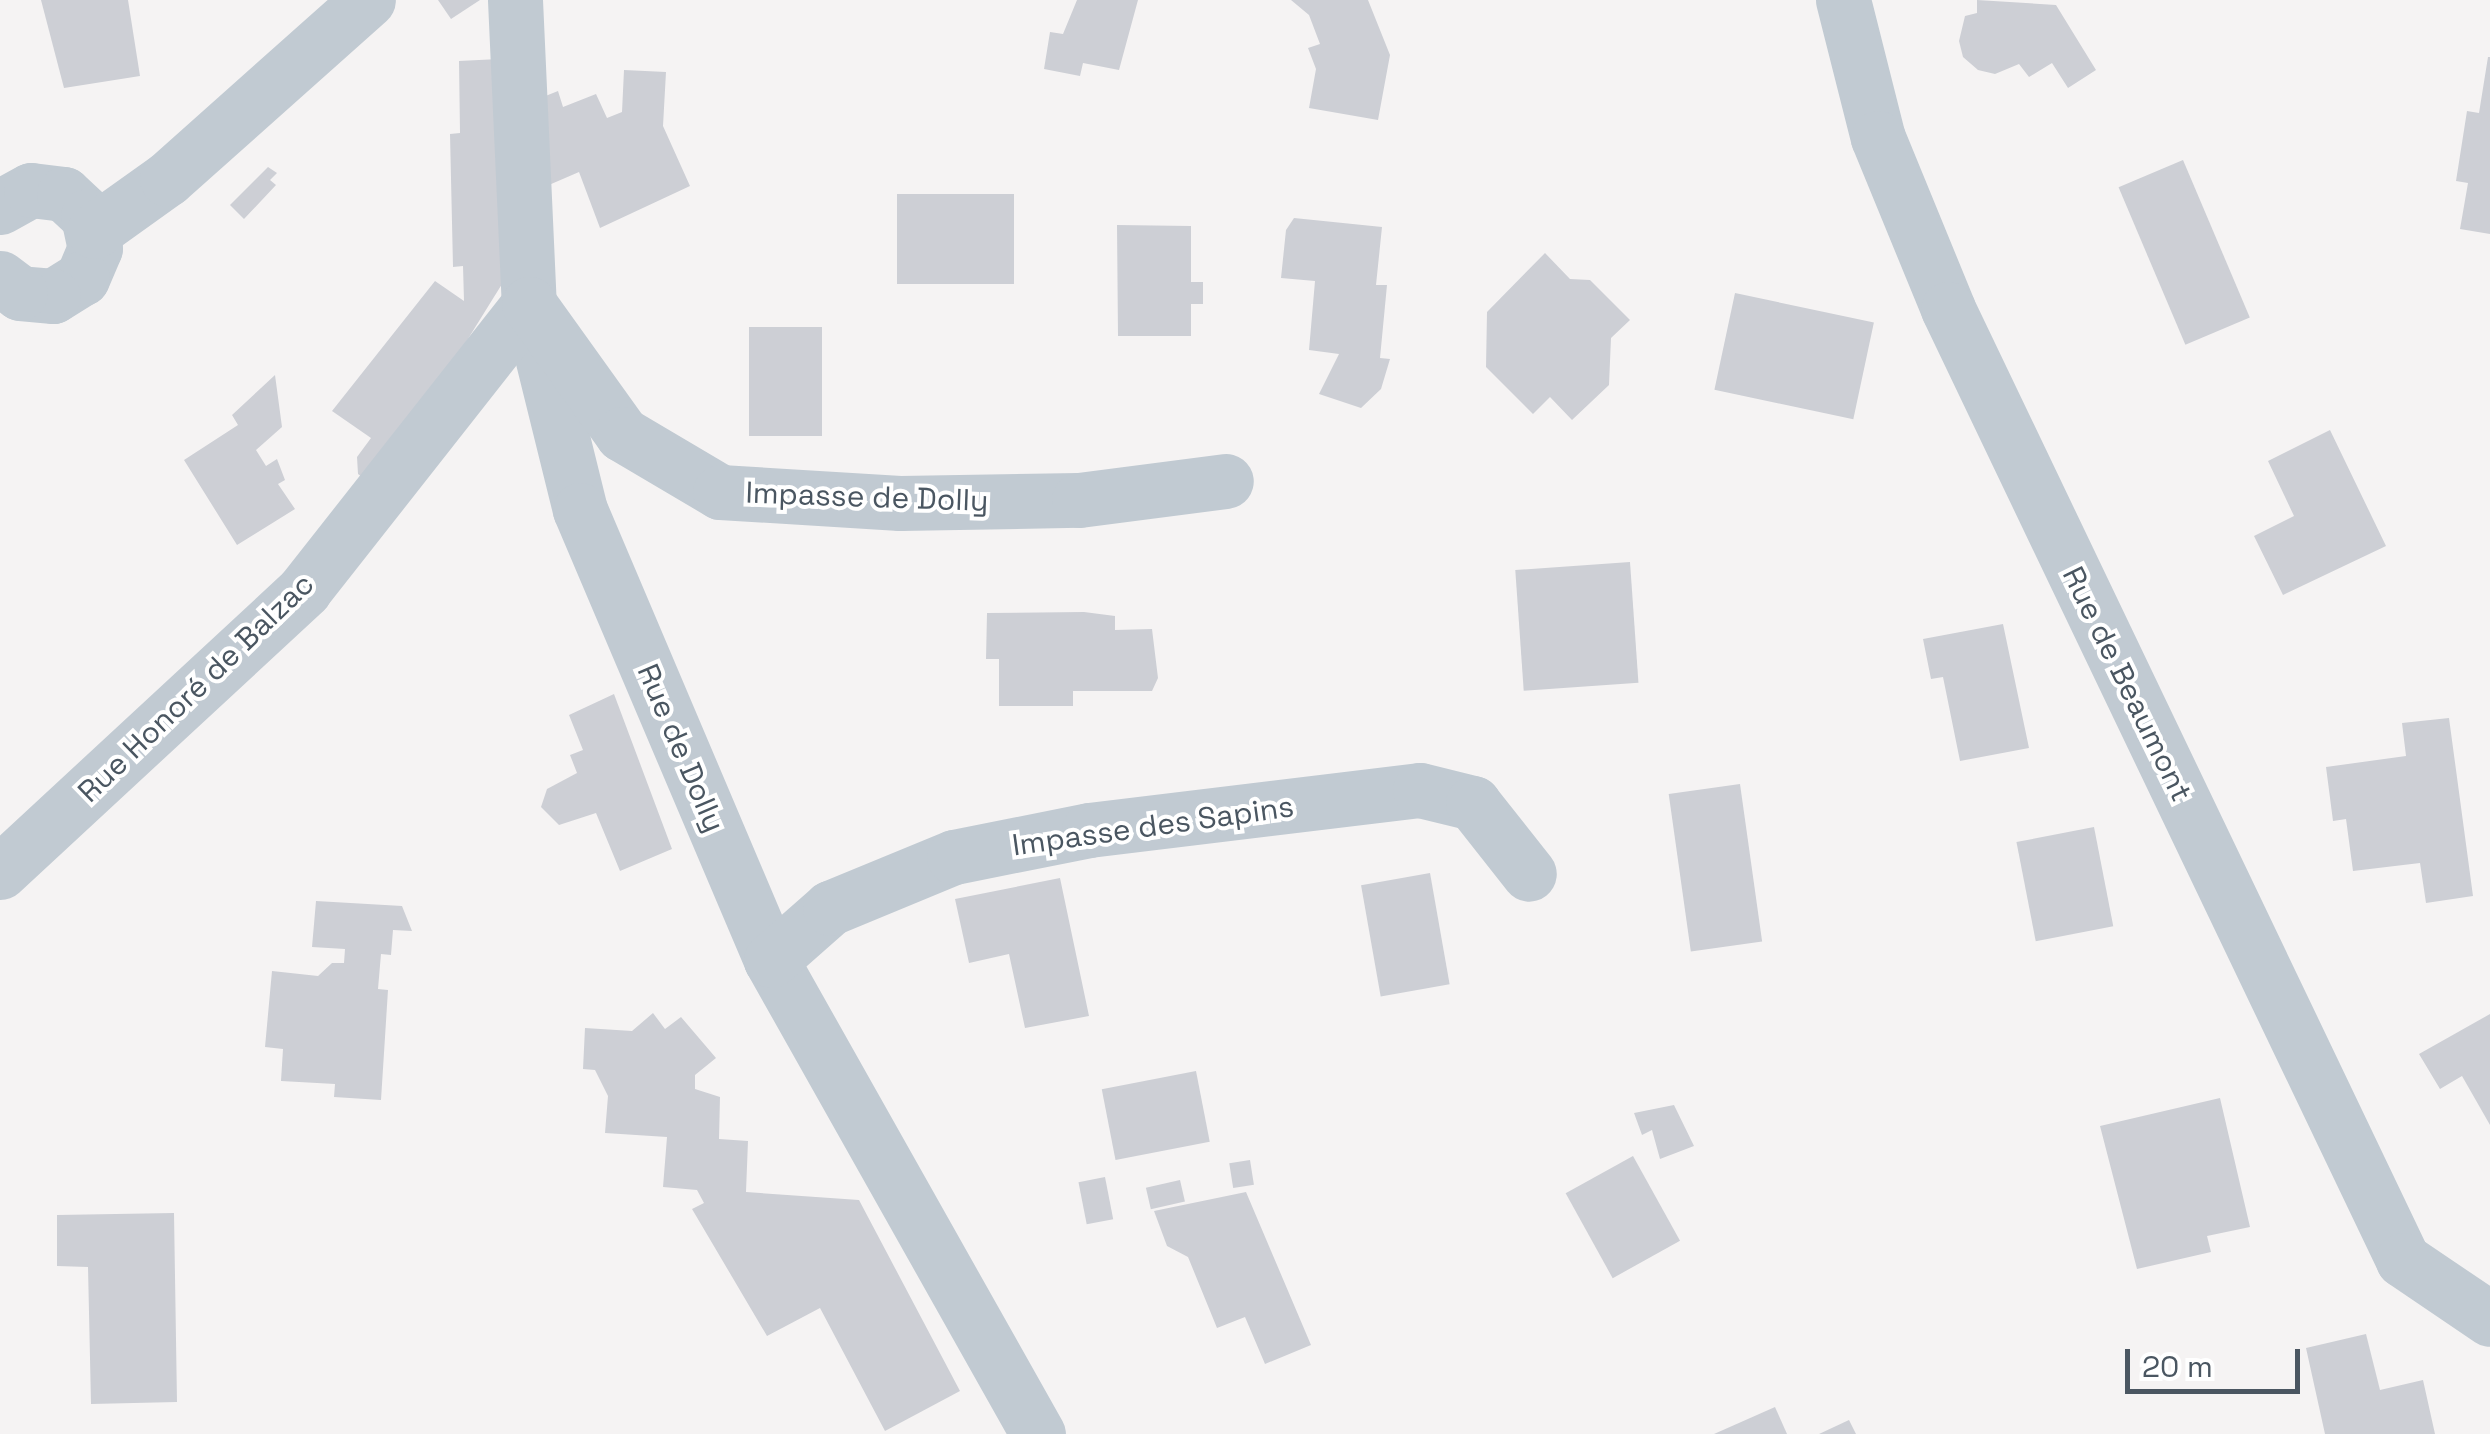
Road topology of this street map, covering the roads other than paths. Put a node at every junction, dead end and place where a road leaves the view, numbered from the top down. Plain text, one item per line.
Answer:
1 (368, 0) edge
2 (515, 0) edge
3 (1843, 0) edge
4 (5, 184) edge
5 (94, 231) junction
6 (0, 278) edge
7 (528, 304) junction
8 (1226, 481) dead end
9 (0, 872) edge
10 (1529, 874) dead end
11 (771, 960) junction
12 (2490, 1319) edge
13 (1038, 1434) edge

1 - 5 street
2 - 7 street, Rue de Dolly
3 - 12 street, Rue de Beaumont
4 - 5 street
5 - 6 street
7 - 8 street, Impasse de Dolly
7 - 9 street, Rue Honoré de Balzac
7 - 11 street, Rue de Dolly
10 - 11 street, Impasse des Sapins
11 - 13 street, Rue de Dolly

